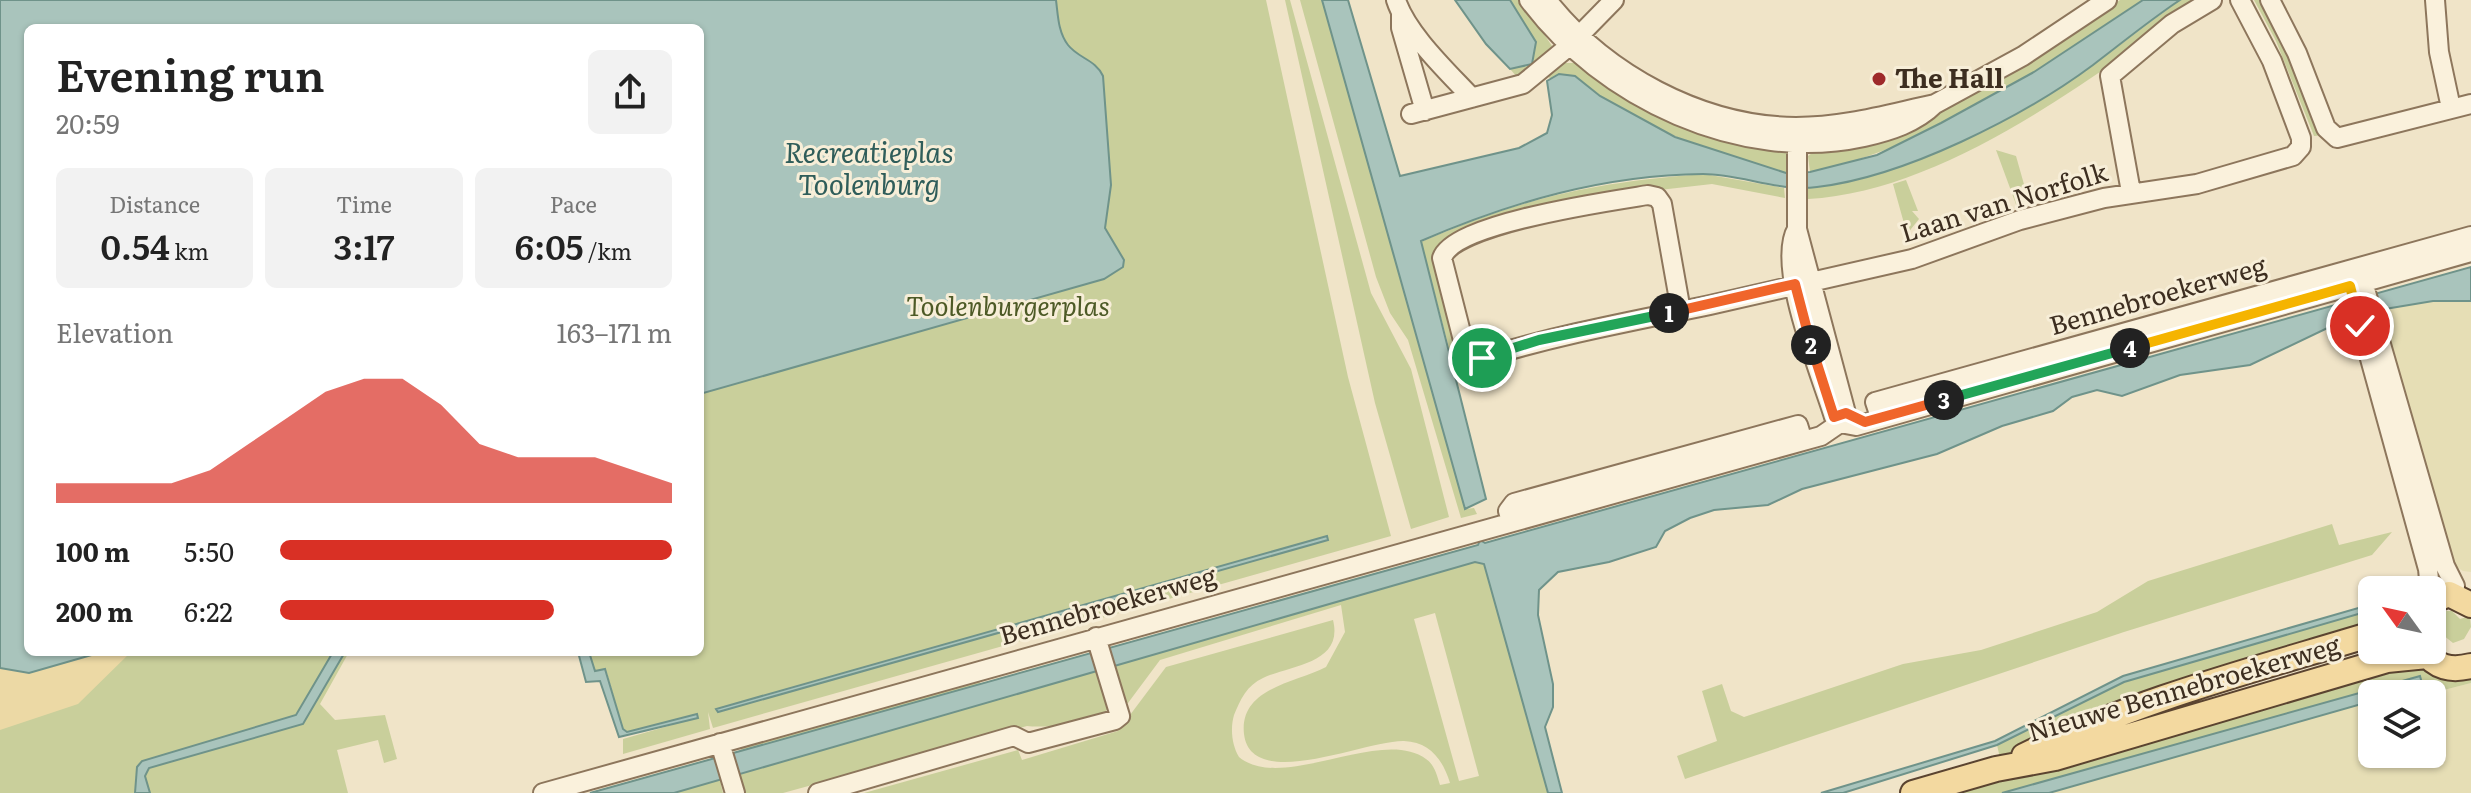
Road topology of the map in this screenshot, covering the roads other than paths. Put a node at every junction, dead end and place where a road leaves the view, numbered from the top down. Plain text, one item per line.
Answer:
1 (1529, 0) edge
2 (1547, 0) edge
3 (1614, 0) edge
4 (2107, 0) edge
5 (2212, 0) edge
6 (2240, 0) edge
7 (2270, 0) edge
8 (2435, 0) edge
9 (1398, 7) edge
10 (1574, 41) junction
11 (1472, 98) junction
12 (2471, 104) edge
13 (2451, 108) junction
14 (1798, 144) junction
15 (2131, 192) junction
16 (2471, 236) edge
17 (2471, 252) edge
18 (1802, 283) junction
19 (2357, 289) junction
20 (1681, 311) junction
21 (1840, 418) junction
22 (1872, 420) junction
23 (2447, 590) edge
24 (2446, 595) edge
25 (2471, 605) edge
26 (2358, 638) edge
27 (1097, 641) junction
28 (2471, 654) edge
29 (2446, 657) edge
30 (2373, 664) edge
31 (2443, 664) edge
32 (2471, 666) edge
33 (722, 747) junction
34 (1996, 769) junction
35 (733, 788) edge
36 (543, 793) edge
37 (818, 793) edge
38 (1913, 793) edge

1 - 10 street
2 - 10 street
3 - 10 street
4 - 14 street
5 - 15 street
6 - 15 street, Laan van Norfolk
7 - 13 street
8 - 13 street
9 - 11 street
9 - 11 street
10 - 11 street
10 - 14 street
12 - 13 street
14 - 18 street
15 - 18 street, Laan van Norfolk
16 - 22 street, Bennebroekerweg
17 - 19 street, Bennebroekerweg
18 - 20 street, Laan van Norfolk
18 - 21 street
19 - 22 street, Bennebroekerweg
19 - 23 street
20 - 20 street, Laan van Norfolk
21 - 22 street
21 - 27 street, Bennebroekerweg
24 - 25 main road
26 - 34 main road, Nieuwe Bennebroekerweg
27 - 33 street, Bennebroekerweg
27 - 37 street
28 - 29 main road
30 - 34 main road, Nieuwe Bennebroekerweg
31 - 32 main road
33 - 35 street
33 - 36 street, Bennebroekerweg
34 - 38 main road, Nieuwe Bennebroekerweg

